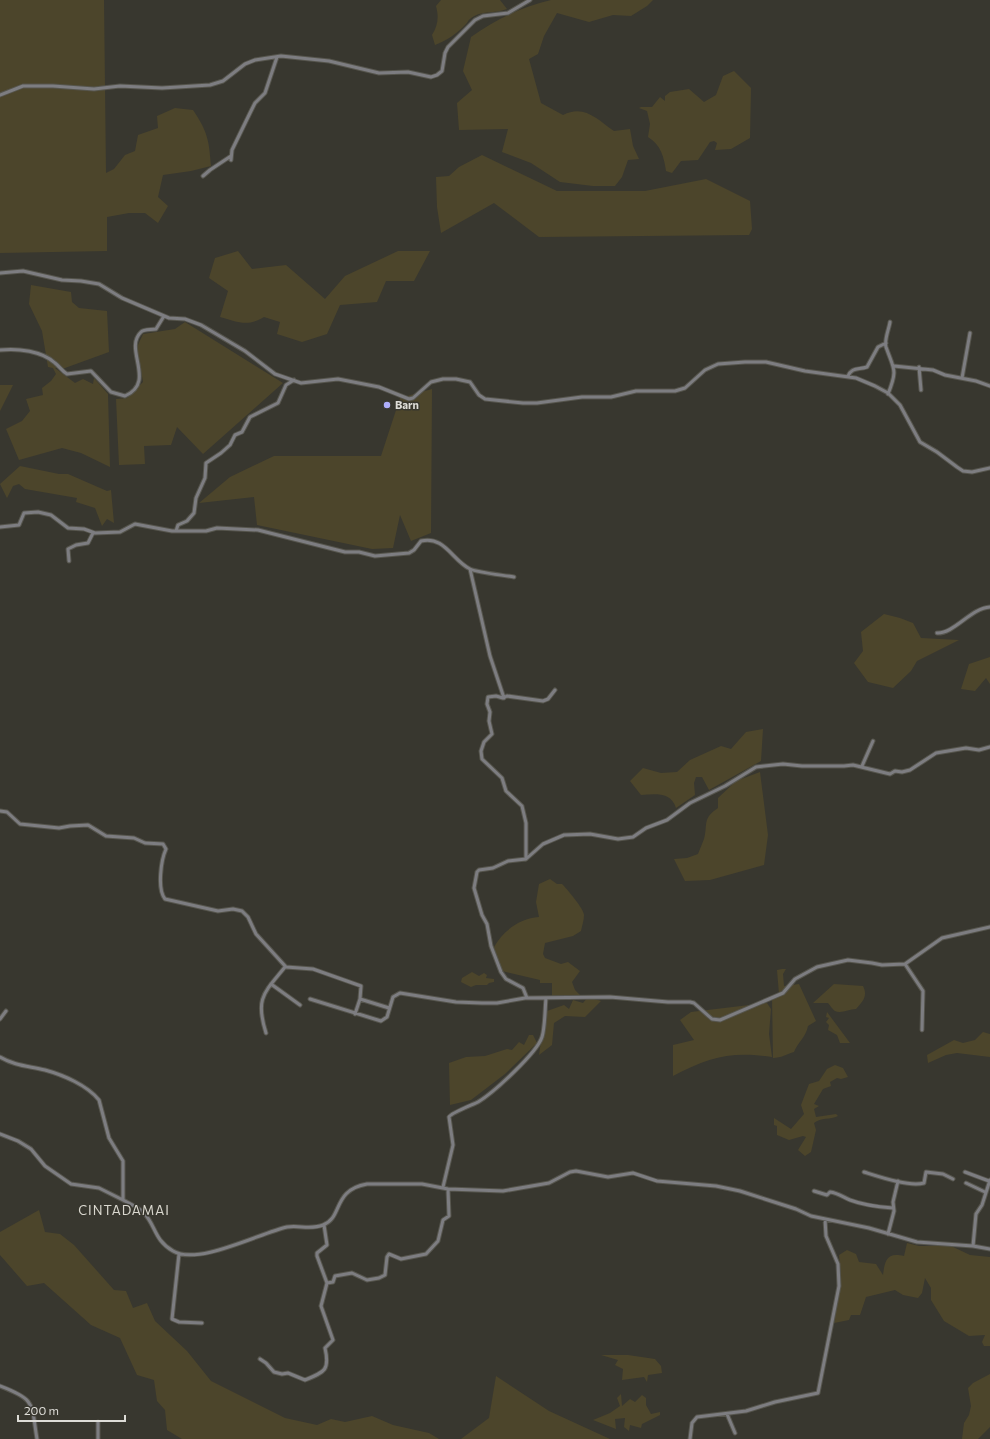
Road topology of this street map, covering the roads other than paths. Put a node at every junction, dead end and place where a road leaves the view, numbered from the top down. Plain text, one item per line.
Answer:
1 (530, 0) edge
2 (277, 57) junction
3 (0, 95) edge
4 (231, 156) junction
5 (231, 160) dead end
6 (203, 176) dead end
7 (0, 273) edge
8 (164, 316) junction
9 (890, 322) dead end
10 (970, 333) dead end
11 (886, 343) junction
12 (0, 350) edge
13 (894, 366) junction
14 (919, 367) junction
15 (848, 376) junction
16 (962, 378) junction
17 (294, 380) junction
18 (990, 386) edge
19 (921, 390) dead end
20 (888, 394) junction
21 (990, 468) edge
22 (0, 527) edge
23 (176, 531) junction
24 (93, 533) junction
25 (69, 561) dead end
26 (470, 569) junction
27 (514, 577) dead end
28 (990, 607) edge
29 (937, 633) dead end
30 (555, 690) dead end
31 (504, 698) junction
32 (873, 741) dead end
33 (990, 747) edge
34 (862, 766) junction
35 (0, 811) edge
36 (526, 859) junction
37 (990, 927) edge
38 (904, 964) junction
39 (285, 967) junction
40 (271, 984) junction
41 (527, 998) junction
42 (546, 998) junction
43 (310, 999) dead end
44 (360, 999) junction
45 (300, 1005) dead end
46 (389, 1008) junction
47 (6, 1011) dead end
48 (355, 1014) junction
49 (0, 1019) edge
50 (922, 1030) dead end
51 (266, 1033) dead end
52 (0, 1058) edge
53 (0, 1134) edge
54 (864, 1172) dead end
55 (965, 1172) dead end
56 (953, 1179) dead end
57 (898, 1180) junction
58 (990, 1181) edge
59 (966, 1183) dead end
60 (443, 1187) junction
61 (989, 1188) edge
62 (448, 1189) junction
63 (814, 1191) dead end
64 (985, 1192) junction
65 (123, 1200) junction
66 (893, 1208) junction
67 (825, 1219) junction
68 (324, 1225) junction
69 (888, 1234) junction
70 (974, 1246) junction
71 (990, 1249) edge
72 (179, 1254) junction
73 (328, 1283) junction
74 (202, 1323) dead end
75 (260, 1360) dead end
76 (0, 1386) edge
77 (727, 1414) junction
78 (98, 1422) dead end
79 (735, 1434) dead end
80 (37, 1439) edge
81 (98, 1439) edge
82 (690, 1439) edge

1 - 2 street
2 - 3 street
2 - 4 street
4 - 5 street
4 - 6 street
7 - 8 street
8 - 12 street
8 - 17 street
9 - 11 street
10 - 16 street
11 - 13 street
11 - 15 street
13 - 14 street
13 - 20 street
14 - 16 street
14 - 19 street
15 - 17 street
15 - 20 street
16 - 18 street
17 - 23 street
20 - 21 street
22 - 24 street
23 - 24 street
23 - 26 street
24 - 25 street
26 - 27 street
26 - 31 street
28 - 29 street
30 - 31 street
31 - 36 street
32 - 34 street
33 - 34 street
34 - 36 street
35 - 39 street
36 - 41 street
37 - 38 street
38 - 42 street
38 - 50 street
39 - 40 street
39 - 44 street
40 - 45 street
40 - 51 street
41 - 42 street
41 - 46 street
42 - 60 street
43 - 48 street
44 - 46 street
44 - 48 street
46 - 48 street
47 - 49 street
52 - 65 street
53 - 65 street
54 - 57 street
55 - 58 street
56 - 57 street
57 - 66 street
58 - 61 street
59 - 64 street
60 - 62 street
60 - 68 street
61 - 64 street
62 - 67 street
62 - 73 street
63 - 66 street
64 - 70 street
65 - 72 street
66 - 69 street
67 - 69 street
67 - 77 street
68 - 72 street
68 - 73 street
69 - 70 street
70 - 71 street
72 - 74 street
73 - 75 street
76 - 80 street
77 - 79 street
77 - 82 street
78 - 81 street

